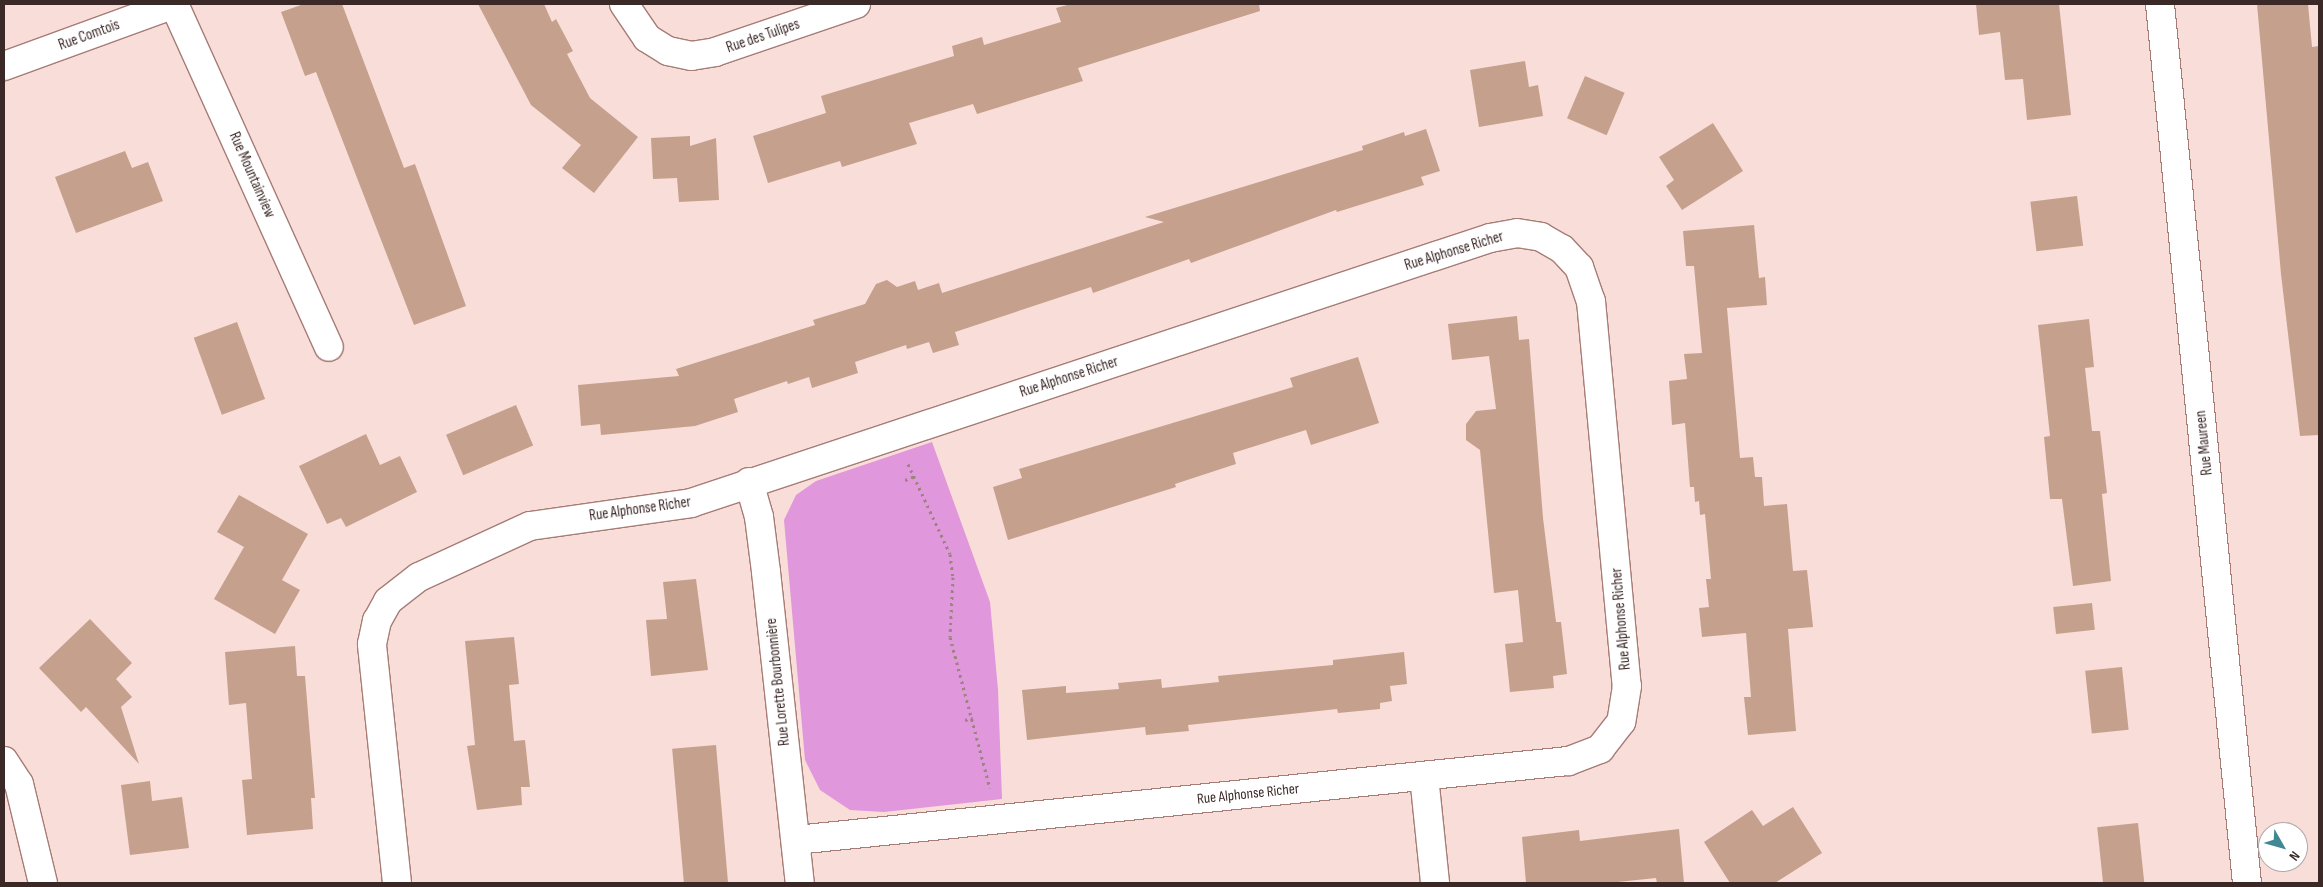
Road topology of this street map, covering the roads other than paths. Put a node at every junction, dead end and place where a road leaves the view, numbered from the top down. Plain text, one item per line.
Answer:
1 (174, 4) edge
2 (624, 4) edge
3 (856, 4) edge
4 (2160, 4) edge
5 (4, 66) edge
6 (329, 347) dead end
7 (749, 482) junction
8 (4, 761) edge
9 (1424, 776) junction
10 (796, 840) junction
11 (43, 883) edge
12 (397, 883) edge
13 (800, 883) edge
14 (1435, 883) edge
15 (2247, 883) edge

1 - 5 street, Rue Comtois
1 - 6 street, Rue Mountainview
2 - 3 street, Rue des Tulipes
4 - 15 street, Rue Maureen
7 - 9 street, Rue Alphonse Richer
7 - 10 street, Rue Lorette Bourbonnière
7 - 12 street, Rue Alphonse Richer
8 - 11 street
9 - 10 street, Rue Alphonse Richer
9 - 14 street
10 - 13 street, Rue Lorette Bourbonnière

